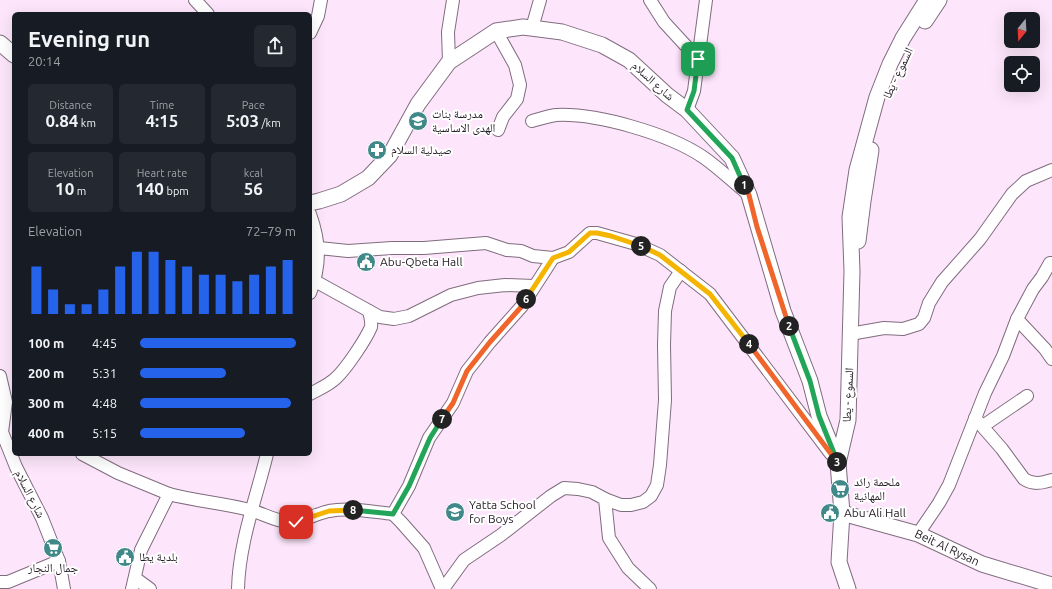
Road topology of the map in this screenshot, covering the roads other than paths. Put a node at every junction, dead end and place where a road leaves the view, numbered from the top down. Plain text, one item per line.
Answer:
1 (195, 0) edge
2 (321, 0) edge
3 (453, 0) edge
4 (540, 0) edge
5 (650, 0) edge
6 (706, 0) edge
7 (926, 0) edge
8 (939, 0) edge
9 (206, 12) edge
10 (532, 28) junction
11 (312, 29) edge
12 (496, 31) junction
13 (0, 43) edge
14 (12, 53) edge
15 (698, 59) junction
16 (449, 62) junction
17 (687, 110) junction
18 (532, 121) dead end
19 (498, 130) dead end
20 (1052, 170) edge
21 (749, 195) junction
22 (312, 203) edge
23 (312, 220) edge
24 (319, 248) junction
25 (553, 258) junction
26 (1052, 263) edge
27 (681, 271) junction
28 (852, 271) junction
29 (315, 281) junction
30 (534, 286) junction
31 (312, 288) edge
32 (369, 311) junction
33 (1017, 319) junction
34 (850, 334) junction
35 (1052, 359) edge
36 (0, 376) edge
37 (312, 393) edge
38 (1027, 396) dead end
39 (10, 405) edge
40 (979, 422) junction
41 (1, 432) edge
42 (86, 456) edge
43 (266, 456) edge
44 (838, 463) junction
45 (1052, 480) edge
46 (169, 494) junction
47 (605, 499) junction
48 (251, 510) junction
49 (842, 513) junction
50 (393, 514) junction
51 (918, 534) junction
52 (59, 561) junction
53 (0, 582) edge
54 (133, 583) edge
55 (1052, 585) edge
56 (64, 589) edge
57 (150, 589) edge
58 (238, 589) edge
59 (442, 589) edge
60 (650, 589) edge
61 (848, 589) edge

1 - 9 street
2 - 11 street
3 - 16 street
4 - 10 street
5 - 15 street
6 - 15 street
7 - 28 main road, السموع - يطا
8 - 28 main road, السموع - يطا
10 - 12 main road, شارع السلام
10 - 17 main road, شارع السلام
12 - 16 main road, شارع السلام
12 - 19 street
13 - 14 main road
15 - 17 street
16 - 22 main road, شارع السلام
17 - 21 main road, شارع السلام
18 - 21 street
20 - 34 street
21 - 44 main road, شارع السلام
23 - 24 street
24 - 25 street
24 - 29 street
25 - 27 street
25 - 30 street
26 - 33 street
27 - 44 street
27 - 47 street
28 - 34 main road, السموع - يطا
29 - 31 street
29 - 32 street
30 - 32 street
30 - 50 street
32 - 37 street
33 - 35 street
33 - 40 street
34 - 44 main road, السموع - يطا
36 - 39 street, شارع السلام
38 - 40 street
39 - 41 street, شارع السلام
40 - 45 street
40 - 51 street
41 - 52 street, شارع السلام
42 - 46 street
43 - 48 street
44 - 49 main road, السموع - يطا
46 - 48 street
46 - 54 street
47 - 59 street
47 - 60 street
48 - 50 street
48 - 58 street
49 - 51 main road, Beit Al Rysan
49 - 61 main road, السموع - يطا
50 - 59 street
51 - 55 main road, Beit Al Rysan
52 - 53 street
52 - 56 street, شارع السلام
54 - 57 street

